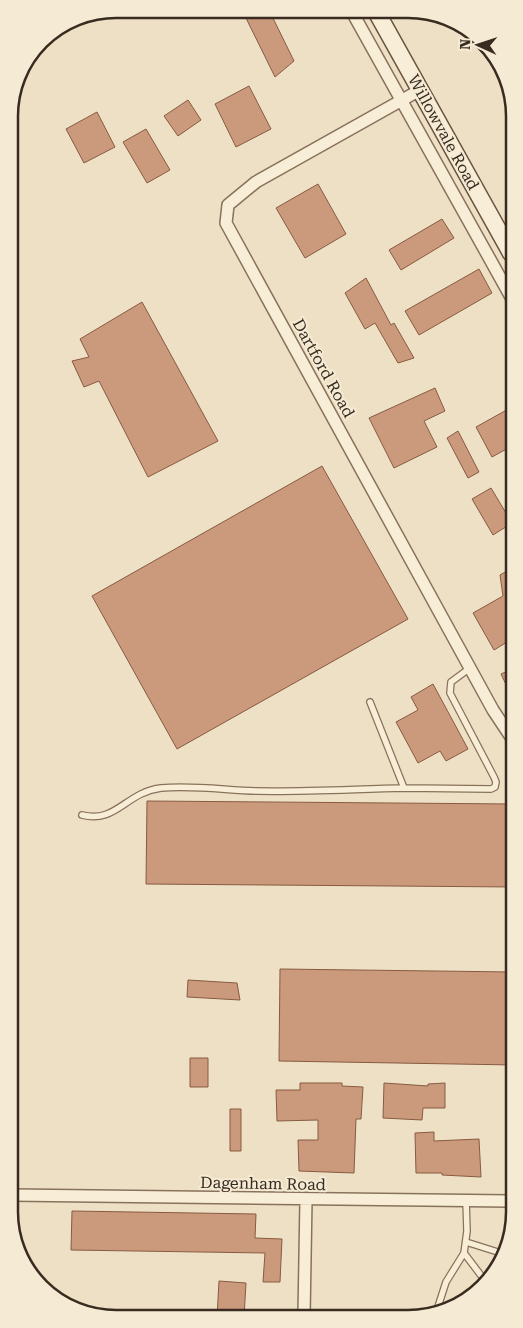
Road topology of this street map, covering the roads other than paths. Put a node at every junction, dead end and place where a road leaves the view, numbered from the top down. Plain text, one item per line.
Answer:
1 (355, 18) edge
2 (380, 18) edge
3 (420, 90) junction
4 (402, 101) junction
5 (506, 244) edge
6 (506, 288) edge
7 (470, 668) junction
8 (370, 702) dead end
9 (505, 727) edge
10 (404, 788) junction
11 (82, 815) dead end
12 (18, 1195) edge
13 (306, 1199) junction
14 (466, 1200) junction
15 (505, 1201) edge
16 (466, 1242) junction
17 (497, 1252) edge
18 (464, 1253) junction
19 (482, 1276) edge
20 (439, 1305) edge
21 (304, 1310) edge

1 - 4 street
2 - 3 main road, Willowvale Road
3 - 4 street, Dartford Road
3 - 5 main road, Willowvale Road
4 - 6 street
4 - 7 street, Dartford Road
7 - 9 street, Dartford Road
7 - 10 lane
8 - 10 lane
10 - 11 lane
12 - 13 street, Dagenham Road
13 - 14 street, Dagenham Road
13 - 21 street
14 - 15 street, Dagenham Road
14 - 16 lane
16 - 17 lane
16 - 18 lane
18 - 19 lane
18 - 20 lane

